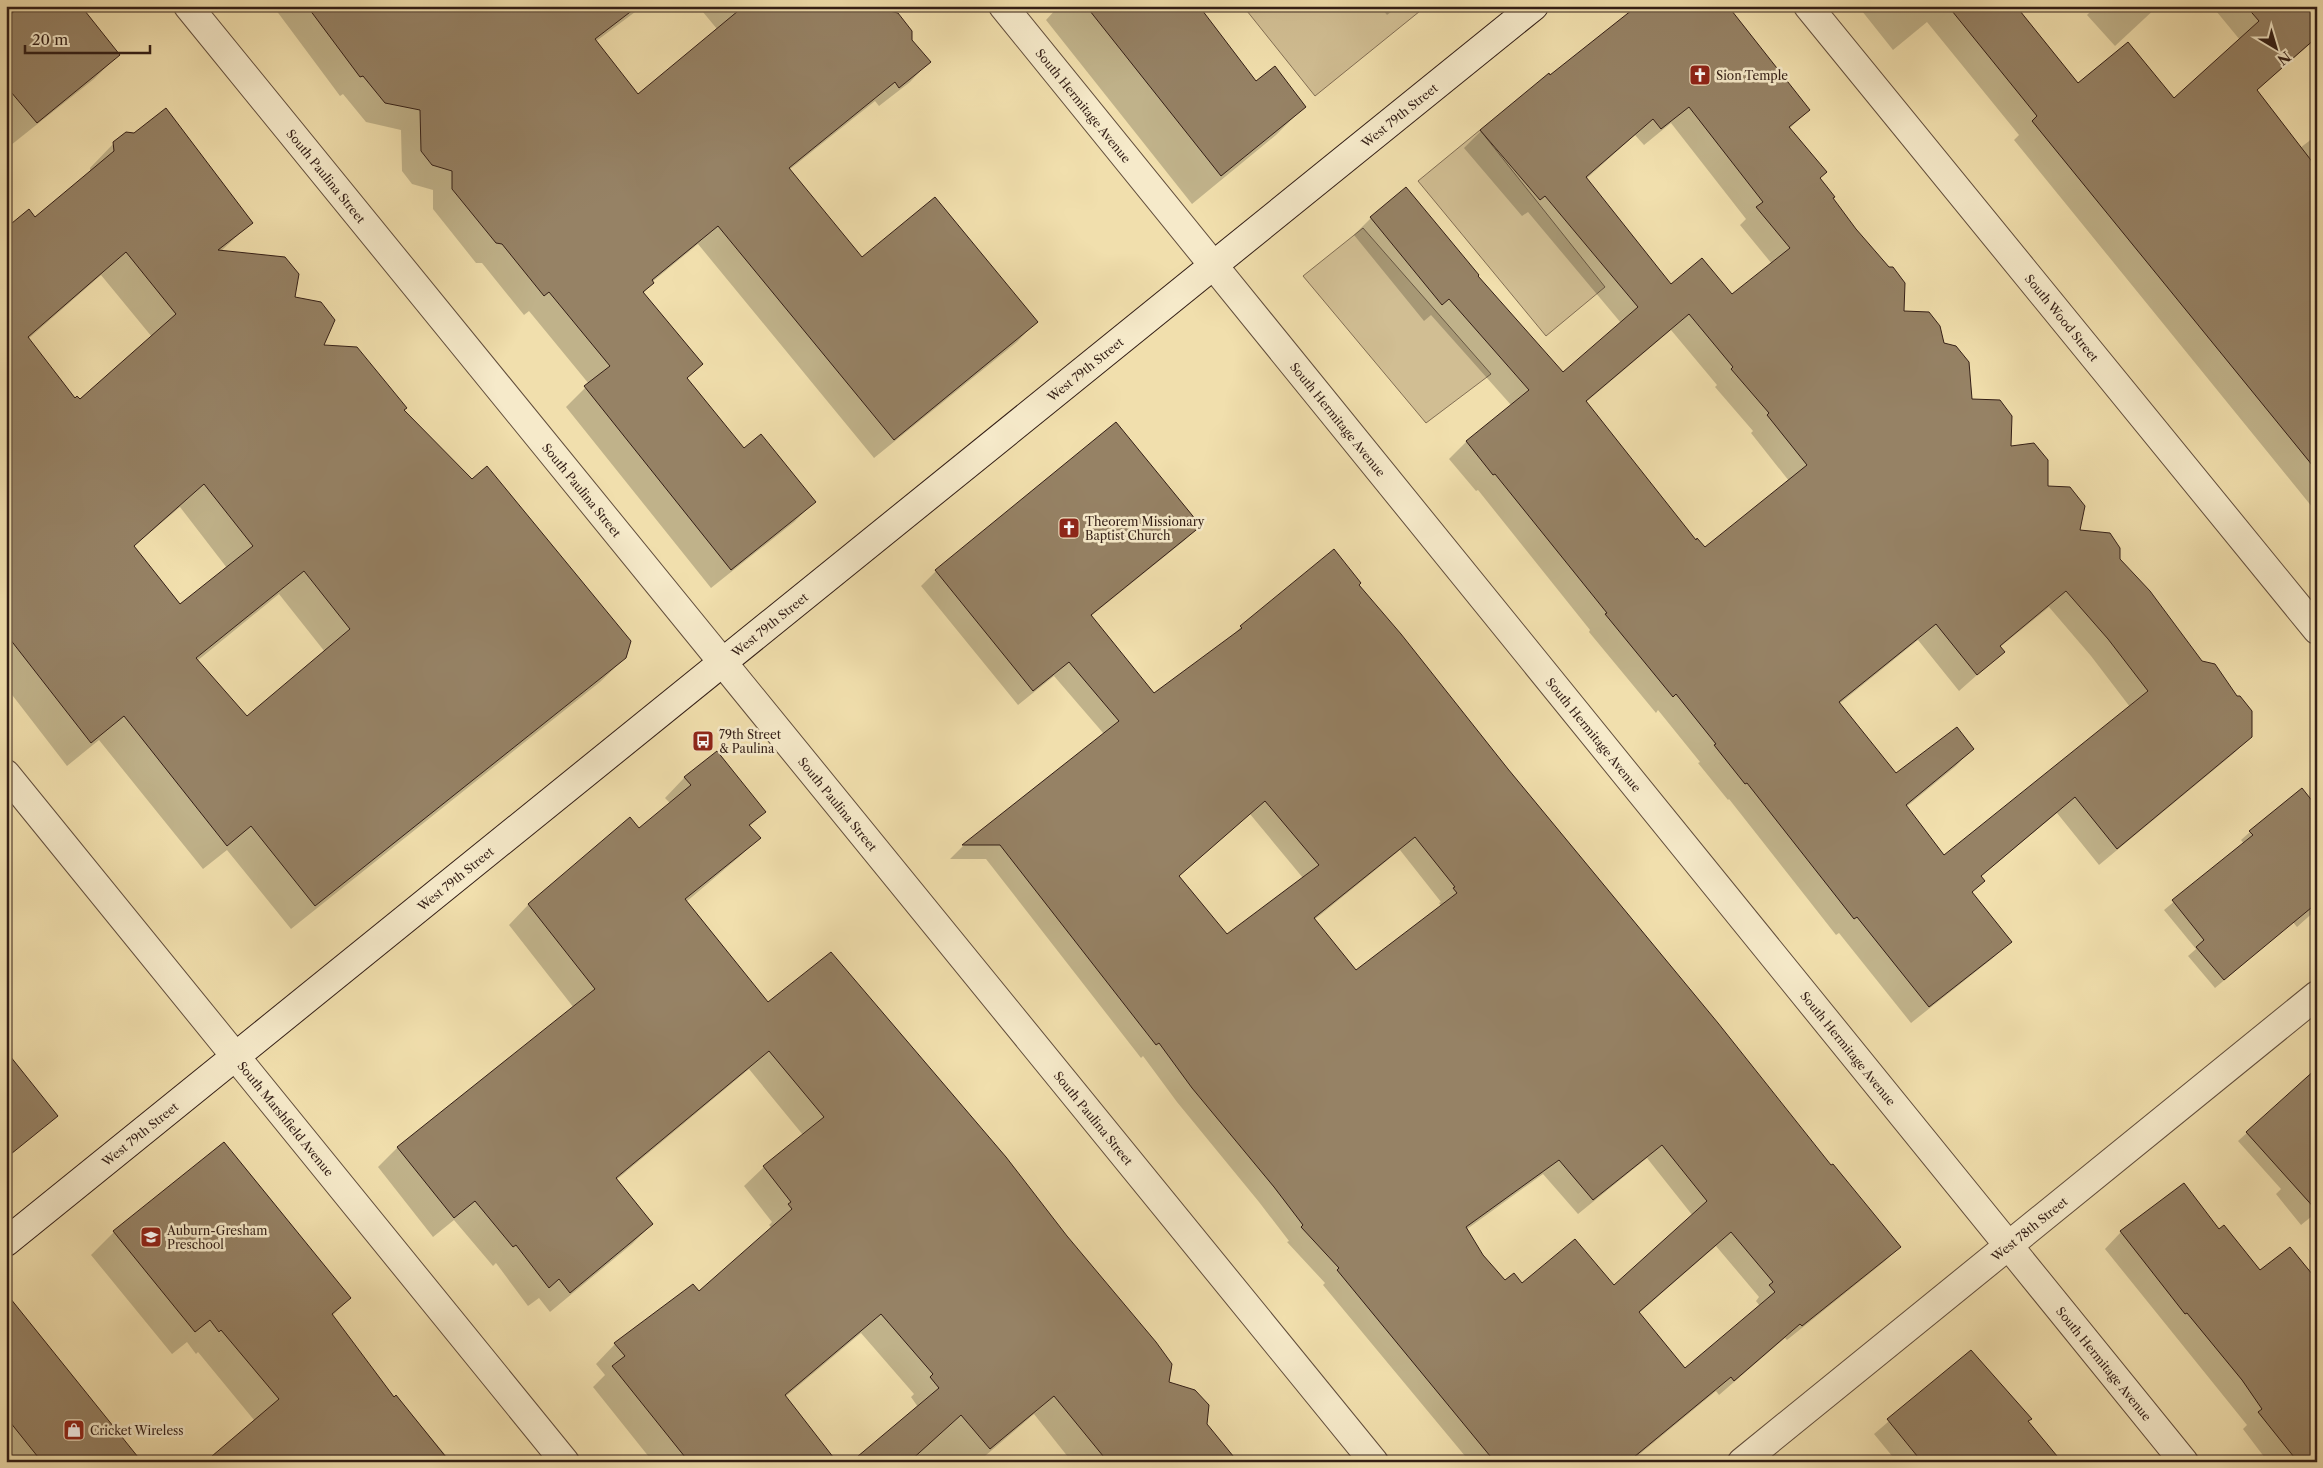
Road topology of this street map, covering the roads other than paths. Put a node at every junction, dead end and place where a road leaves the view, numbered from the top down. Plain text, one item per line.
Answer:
1 (188, 6) edge
2 (1003, 6) edge
3 (1534, 6) edge
4 (1808, 6) edge
5 (1214, 266) junction
6 (2317, 630) edge
7 (723, 662) junction
8 (6, 774) edge
9 (2317, 995) edge
10 (236, 1057) junction
11 (6, 1242) edge
12 (2008, 1245) junction
13 (565, 1462) edge
14 (1374, 1462) edge
15 (1742, 1462) edge
16 (2184, 1462) edge

1 - 7 street, South Paulina Street
2 - 5 street, South Hermitage Avenue
3 - 5 street, West 79th Street
4 - 6 street, South Wood Street
5 - 7 street, West 79th Street
5 - 12 street, South Hermitage Avenue
7 - 10 street, West 79th Street
7 - 14 street, South Paulina Street
8 - 10 street, South Marshfield Avenue
9 - 12 street, West 78th Street
10 - 11 street, West 79th Street
10 - 13 street, South Marshfield Avenue
12 - 15 street, West 78th Street
12 - 16 street, South Hermitage Avenue

